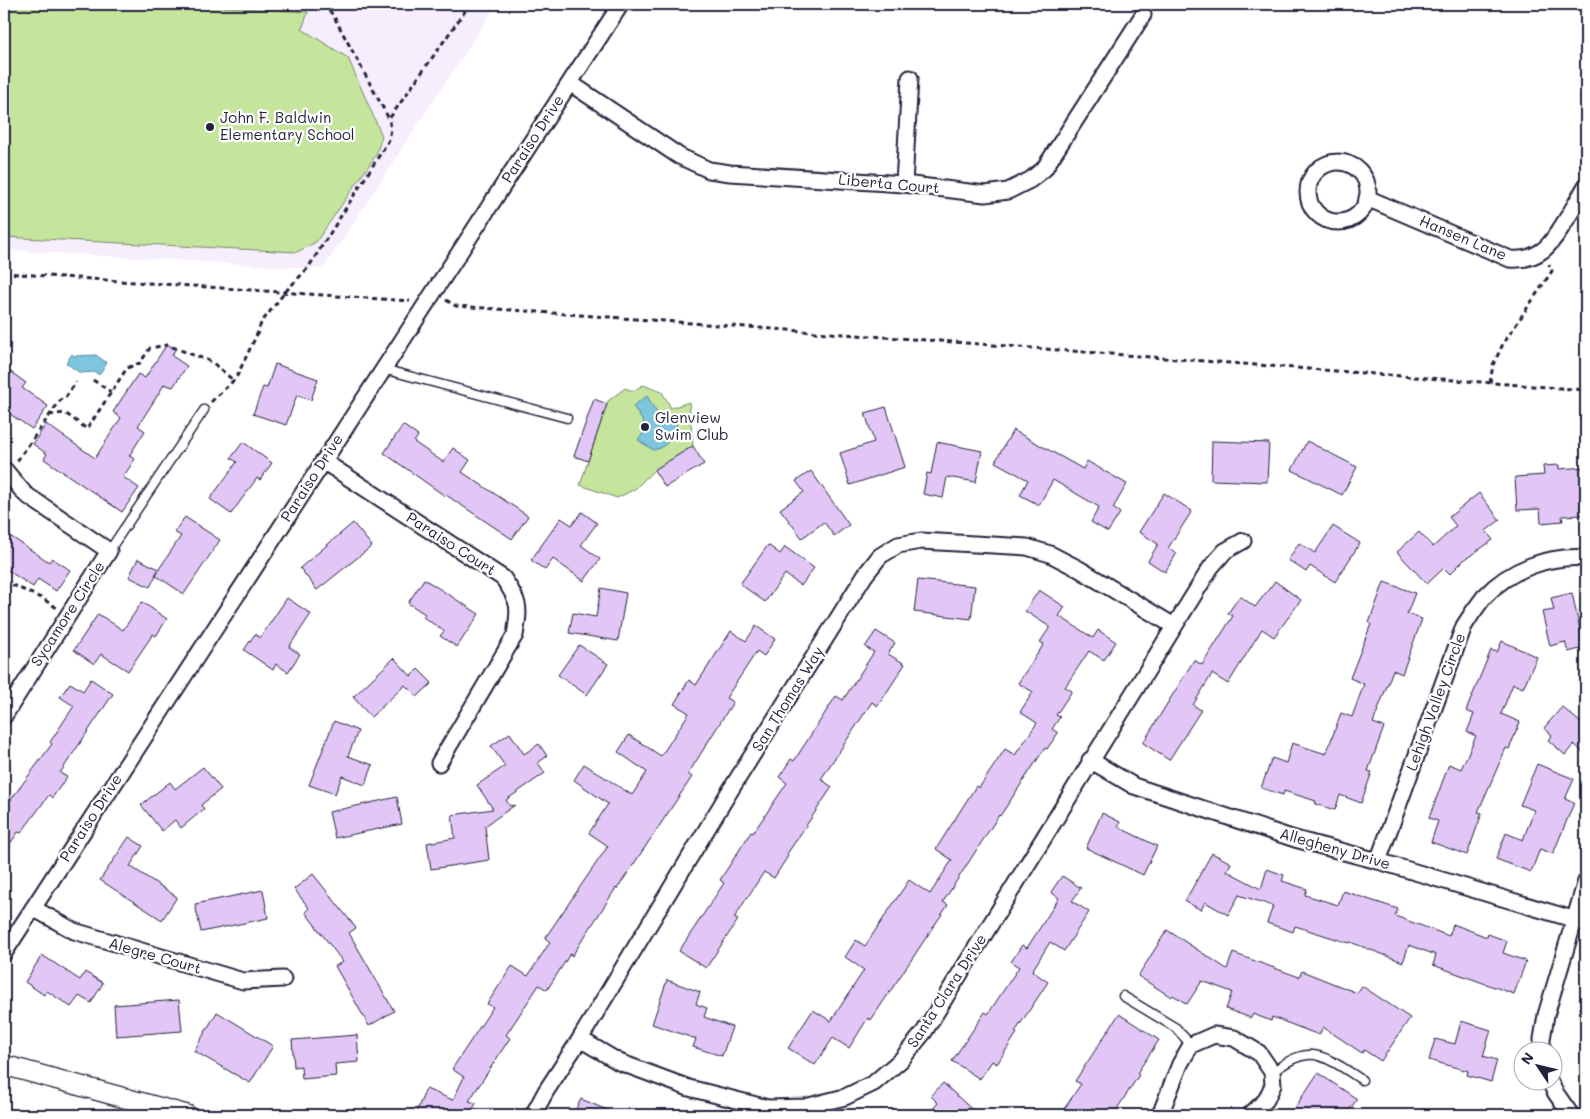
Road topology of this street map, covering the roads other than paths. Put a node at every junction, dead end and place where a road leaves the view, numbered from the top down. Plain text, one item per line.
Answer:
1 (621, 4) edge
2 (1143, 15) dead end
3 (910, 78) dead end
4 (570, 83) junction
5 (904, 184) junction
6 (1586, 186) edge
7 (1367, 198) dead end
8 (383, 369) junction
9 (204, 410) road end
10 (568, 418) dead end
11 (323, 462) junction
12 (6, 472) edge
13 (1243, 541) dead end
14 (109, 551) junction
15 (1586, 558) edge
16 (1174, 626) junction
17 (4, 716) edge
18 (1090, 760) junction
19 (439, 763) dead end
20 (1378, 861) junction
21 (1586, 881) edge
22 (33, 908) junction
23 (1580, 922) edge
24 (4, 953) edge
25 (283, 979) dead end
26 (1123, 996) dead end
27 (580, 1039) junction
28 (1542, 1042) edge
29 (1191, 1045) junction
30 (4, 1064) edge
31 (1272, 1072) junction
32 (1362, 1080) dead end
33 (1555, 1092) edge
34 (187, 1115) edge
35 (533, 1115) edge
36 (1160, 1115) edge
37 (1250, 1115) edge
38 (1571, 1115) edge

1 - 4 street, Paraiso Drive
2 - 5 street, Liberta Court
3 - 5 street
4 - 5 street, Liberta Court
4 - 8 street, Paraiso Drive
6 - 7 street, Hansen Lane
8 - 10 lane
8 - 11 street, Paraiso Drive
9 - 14 lane
11 - 19 street, Paraiso Court
11 - 22 street, Paraiso Drive
12 - 14 street, Sycamore Circle
13 - 16 street, Santa Clara Drive
14 - 17 street, Sycamore Circle
15 - 20 street, Lehigh Valley Circle
16 - 18 street, Santa Clara Drive
16 - 27 street, San Thomas Way
18 - 20 street, Allegheny Drive
18 - 27 street, Santa Clara Drive
20 - 23 street, Allegheny Drive
21 - 23 street
22 - 24 street, Paraiso Drive
22 - 25 street, Alegre Court
23 - 28 street
26 - 29 lane
27 - 35 street, San Thomas Way
29 - 31 street
29 - 36 street
30 - 34 street
31 - 32 lane
31 - 37 street
33 - 38 street

